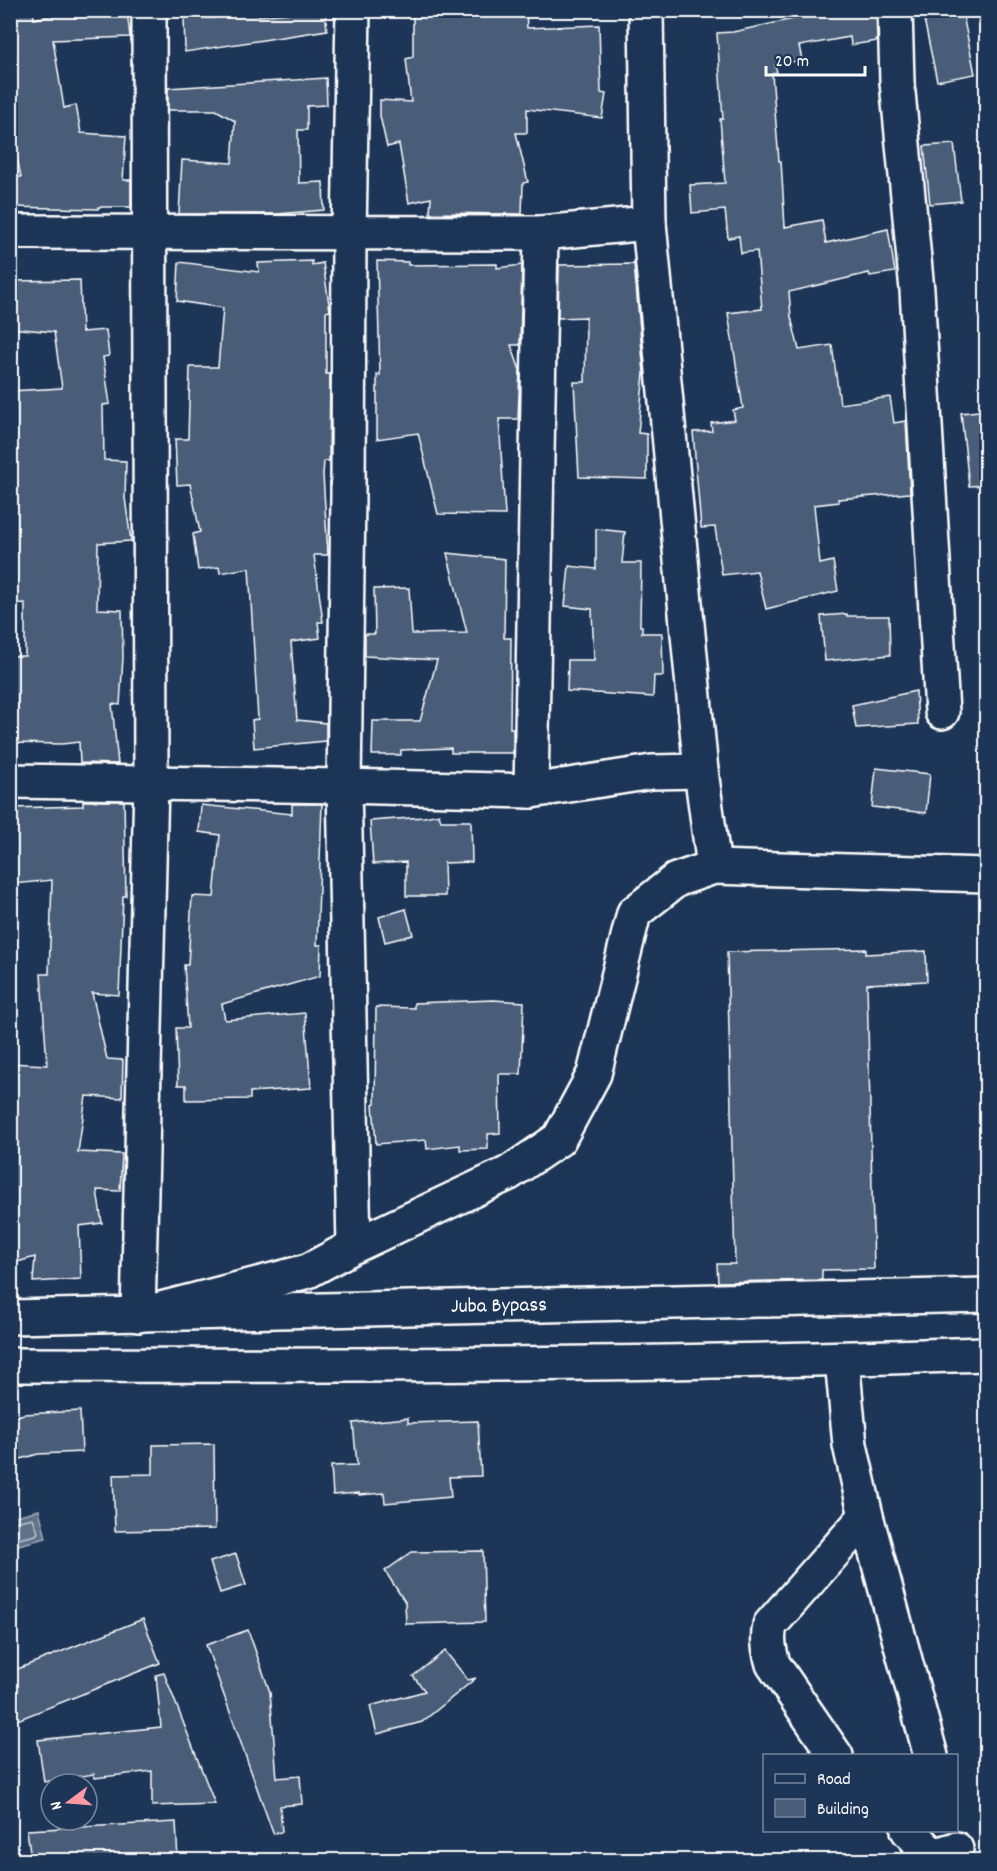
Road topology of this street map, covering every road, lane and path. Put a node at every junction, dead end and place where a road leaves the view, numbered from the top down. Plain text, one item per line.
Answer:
1 (148, 10) edge
2 (353, 10) edge
3 (646, 10) edge
4 (895, 10) edge
5 (649, 223) junction
6 (10, 232) edge
7 (541, 232) junction
8 (148, 233) junction
9 (349, 234) junction
10 (942, 712) dead end
11 (701, 771) junction
12 (10, 782) edge
13 (151, 783) junction
14 (344, 786) junction
15 (531, 791) junction
16 (714, 867) junction
17 (987, 874) edge
18 (354, 1246) junction
19 (987, 1295) edge
20 (138, 1315) junction
21 (10, 1317) edge
22 (987, 1354) edge
23 (842, 1359) junction
24 (10, 1365) edge
25 (866, 1516) junction
26 (836, 1754) edge
27 (931, 1754) edge
28 (911, 1832) edge
29 (943, 1851) edge

1 - 8 street
2 - 9 street
3 - 5 street
4 - 10 street
5 - 7 street
5 - 11 street
6 - 8 street
7 - 9 street
7 - 15 street
8 - 9 street
8 - 13 street
9 - 14 street
11 - 15 street
11 - 16 street
12 - 13 street
13 - 14 street
13 - 20 street
14 - 15 street
14 - 18 street
16 - 17 street
16 - 18 street
18 - 20 street
19 - 20 street, Juba Bypass
20 - 21 street, Juba Bypass
22 - 23 street
23 - 24 street
23 - 25 street
25 - 26 street
25 - 27 street
28 - 29 street

